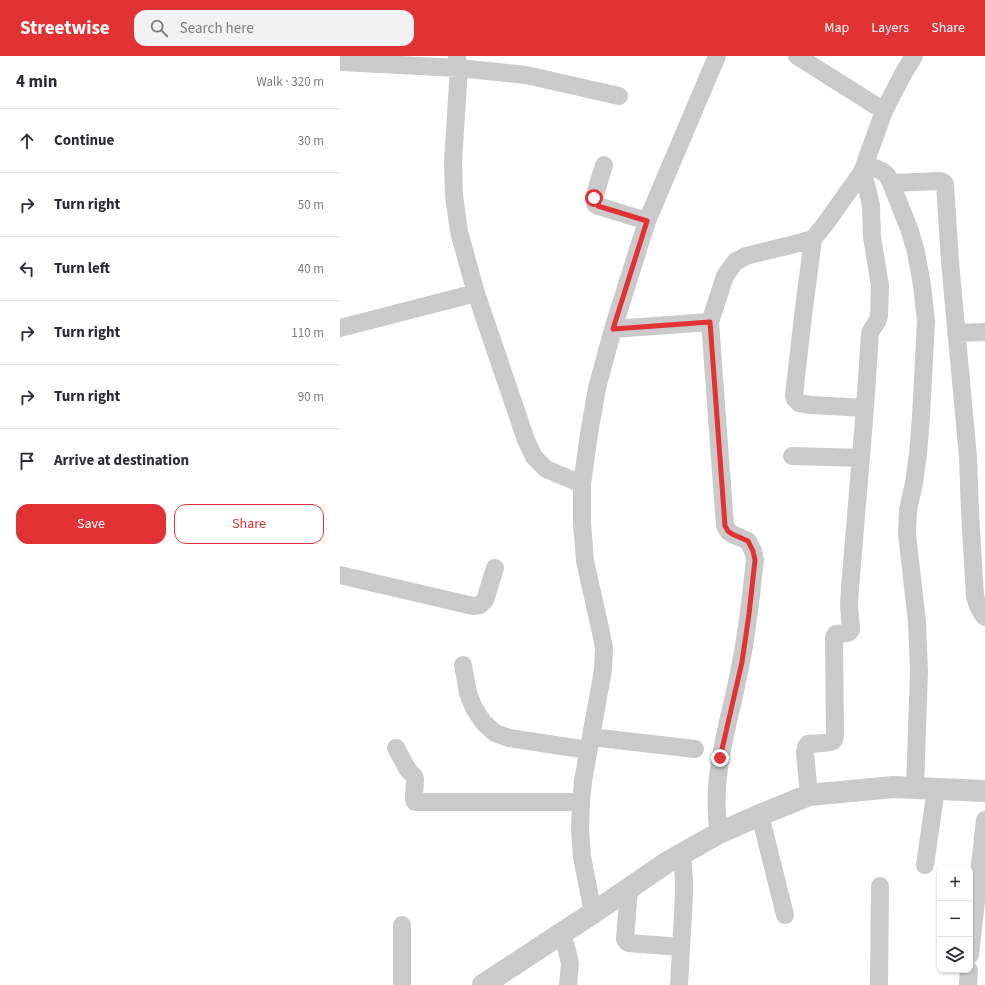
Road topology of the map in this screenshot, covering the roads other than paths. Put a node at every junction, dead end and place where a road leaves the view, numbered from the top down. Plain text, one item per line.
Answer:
1 (718, 56) edge
2 (797, 56) edge
3 (899, 56) edge
4 (914, 56) edge
5 (340, 62) edge
6 (458, 62) edge
7 (903, 74) junction
8 (619, 96) dead end
9 (884, 111) junction
10 (604, 165) dead end
11 (863, 168) junction
12 (891, 183) junction
13 (647, 221) junction
14 (813, 239) junction
15 (476, 293) junction
16 (710, 322) junction
17 (340, 328) edge
18 (613, 329) junction
19 (985, 332) edge
20 (956, 333) junction
21 (865, 408) junction
22 (792, 456) dead end
23 (861, 458) junction
24 (582, 484) junction
25 (495, 568) dead end
26 (340, 575) edge
27 (985, 617) edge
28 (464, 665) dead end
29 (589, 744) junction
30 (396, 748) dead end
31 (695, 749) dead end
32 (926, 789) junction
33 (985, 791) edge
34 (809, 795) junction
35 (581, 802) junction
36 (760, 814) junction
37 (985, 820) edge
38 (719, 833) junction
39 (682, 854) junction
40 (925, 865) dead end
41 (880, 886) dead end
42 (629, 889) junction
43 (594, 913) junction
44 (785, 915) dead end
45 (402, 925) dead end
46 (562, 933) junction
47 (972, 937) edge
48 (682, 947) junction
49 (969, 973) edge
50 (402, 985) edge
51 (483, 985) edge
52 (568, 985) edge
53 (679, 985) edge
54 (879, 985) edge
55 (968, 985) edge

1 - 13 street
2 - 9 street
3 - 7 street
4 - 7 street
5 - 6 street
6 - 8 street
6 - 15 street
7 - 9 street
9 - 11 street
10 - 13 street
11 - 12 street
11 - 14 street
11 - 21 street
12 - 20 street
12 - 32 street
13 - 18 street
14 - 16 street
14 - 21 street
15 - 17 street
15 - 24 street
16 - 18 street
16 - 38 street
18 - 24 street
19 - 20 street
20 - 27 street
21 - 23 street
22 - 23 street
23 - 34 street
24 - 29 street
25 - 26 street
28 - 29 street
29 - 31 street
29 - 35 street
30 - 35 street
32 - 33 street
32 - 34 street
32 - 40 street
34 - 36 street
35 - 43 street
36 - 38 street
36 - 44 street
37 - 47 street
38 - 39 street
39 - 42 street
39 - 48 street
41 - 54 street
42 - 43 street
42 - 48 street
43 - 46 street
45 - 50 street
46 - 51 street
46 - 52 street
48 - 53 street
49 - 55 street

